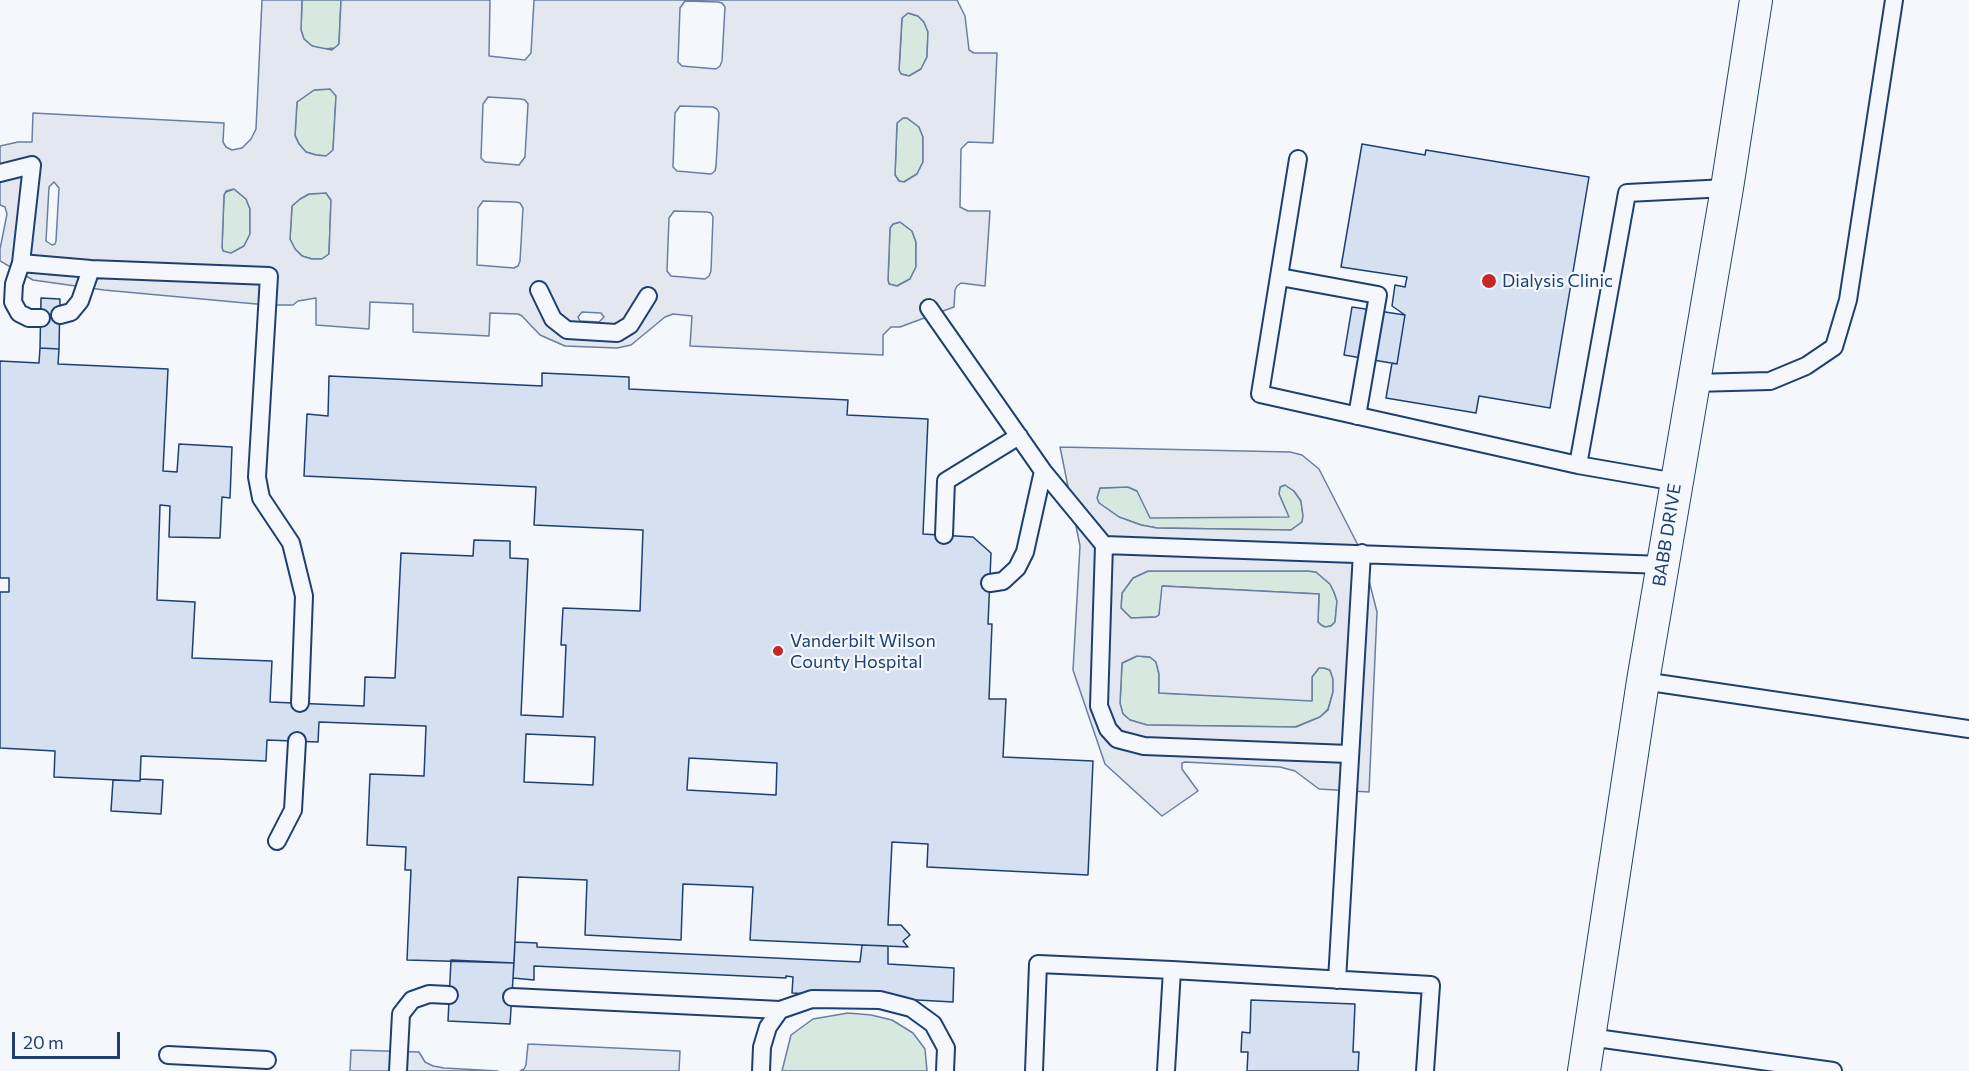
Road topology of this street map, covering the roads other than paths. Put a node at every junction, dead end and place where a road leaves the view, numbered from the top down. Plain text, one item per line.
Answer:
1 (1756, 0) edge
2 (1894, 0) edge
3 (1298, 159) dead end
4 (0, 173) edge
5 (1727, 188) junction
6 (21, 263) junction
7 (91, 269) junction
8 (1280, 277) junction
9 (539, 290) dead end
10 (648, 296) dead end
11 (929, 308) dead end
12 (60, 315) dead end
13 (41, 318) dead end
14 (1693, 383) junction
15 (1357, 416) junction
16 (1019, 436) junction
17 (1578, 465) junction
18 (1043, 471) junction
19 (1676, 482) junction
20 (944, 536) dead end
21 (1104, 545) junction
22 (1362, 553) junction
23 (1662, 565) junction
24 (990, 583) dead end
25 (1643, 681) junction
26 (300, 703) dead end
27 (1969, 729) edge
28 (297, 741) dead end
29 (1349, 754) junction
30 (277, 841) dead end
31 (1172, 970) junction
32 (1337, 980) junction
33 (449, 995) dead end
34 (512, 997) dead end
35 (780, 1010) junction
36 (1589, 1037) junction
37 (168, 1055) dead end
38 (267, 1060) dead end
39 (398, 1071) edge
40 (761, 1071) edge
41 (945, 1071) edge
42 (1034, 1071) edge
43 (1166, 1071) edge
44 (1425, 1071) edge
45 (1584, 1071) edge
46 (1833, 1071) edge

1 - 5 street, BABB DRIVE
2 - 14 lane
3 - 8 lane
4 - 6 lane
5 - 14 street, BABB DRIVE
5 - 17 lane
6 - 7 lane
6 - 13 lane
7 - 12 lane
7 - 26 lane
8 - 15 lane
8 - 15 lane
9 - 10 lane
11 - 16 lane
14 - 19 street, BABB DRIVE
15 - 17 lane
16 - 18 lane
16 - 20 lane
17 - 19 lane
18 - 21 lane
18 - 24 lane
19 - 23 street, BABB DRIVE
21 - 22 lane
21 - 29 lane
22 - 23 lane
22 - 29 lane
23 - 25 street, BABB DRIVE
25 - 27 lane
25 - 36 street, BABB DRIVE
28 - 30 lane
29 - 32 lane
31 - 32 lane
31 - 42 lane
31 - 43 lane
32 - 44 lane
33 - 39 lane
34 - 35 lane
35 - 40 lane
35 - 41 lane
36 - 45 street, BABB DRIVE
36 - 46 lane
37 - 38 lane

